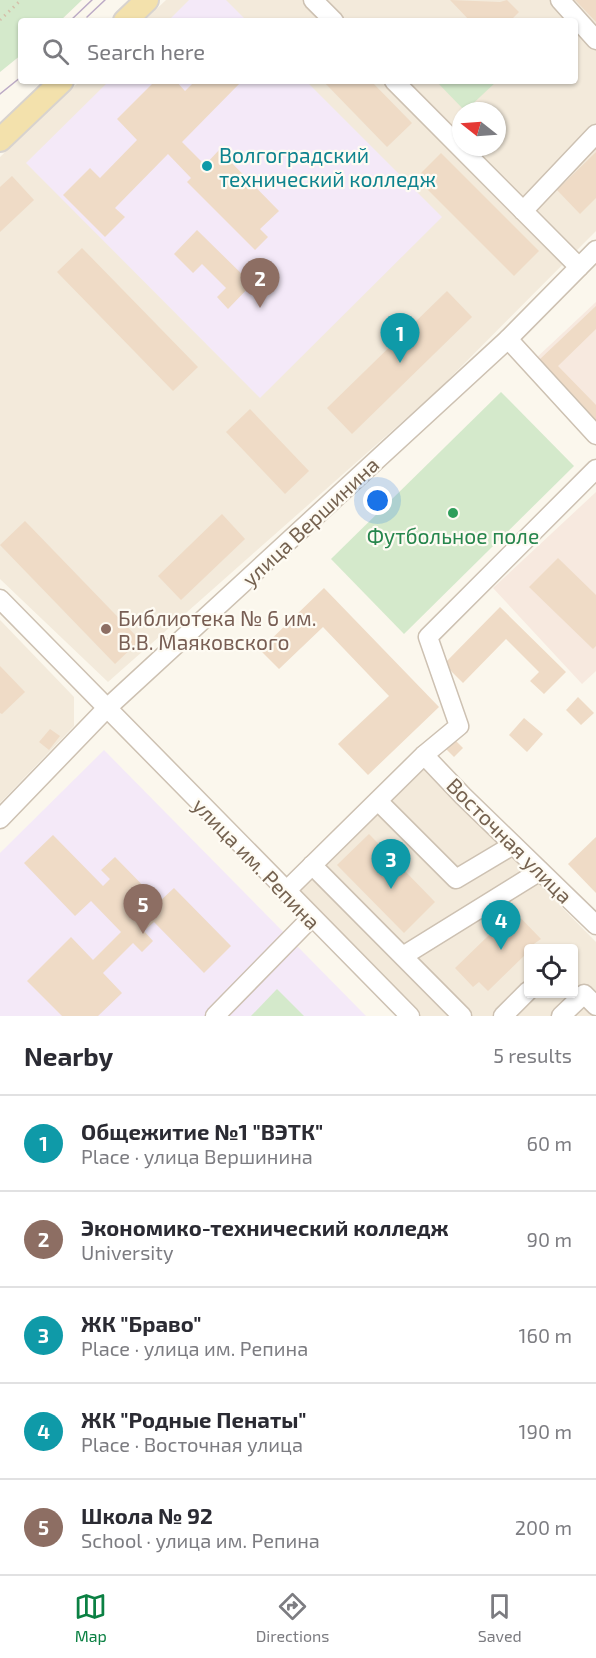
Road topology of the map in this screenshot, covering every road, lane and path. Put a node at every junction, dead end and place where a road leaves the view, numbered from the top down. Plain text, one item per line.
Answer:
1 (21, 0) edge
2 (147, 0) edge
3 (313, 0) edge
4 (560, 0) edge
5 (127, 18) edge
6 (331, 18) edge
7 (576, 18) edge
8 (0, 20) edge
9 (578, 20) edge
10 (596, 40) edge
11 (59, 84) edge
12 (397, 84) edge
13 (596, 134) edge
14 (0, 140) edge
15 (523, 211) junction
16 (596, 250) edge
17 (579, 267) junction
18 (508, 339) junction
19 (596, 435) edge
20 (596, 469) edge
21 (0, 599) edge
22 (106, 709) junction
23 (424, 754) junction
24 (378, 801) junction
25 (0, 819) edge
26 (513, 845) junction
27 (312, 865) junction
28 (540, 871) junction
29 (285, 892) junction
30 (311, 918) junction
31 (596, 926) edge
32 (403, 956) junction
33 (584, 994) edge
34 (524, 995) edge
35 (215, 1016) edge
36 (410, 1016) edge
37 (462, 1016) edge
38 (503, 1016) edge
39 (561, 1016) edge

1 - 8 path
2 - 5 main road
3 - 6 street
4 - 7 street
9 - 10 street
11 - 14 main road
12 - 15 street
13 - 15 street
15 - 17 street
16 - 17 street, улица Вершинина
17 - 18 street, улица Вершинина
18 - 19 street
18 - 22 street, улица Вершинина
20 - 23 street
21 - 22 street, улица им. Репина
22 - 25 street, улица Вершинина
22 - 29 street, улица им. Репина
23 - 24 street
23 - 26 street, Восточная улица
24 - 26 street
24 - 27 street
26 - 28 street, Восточная улица
27 - 29 street
27 - 32 street
28 - 31 street, Восточная улица
28 - 32 street
29 - 30 street, улица им. Репина
30 - 35 street
30 - 36 street, улица им. Репина
32 - 37 street
33 - 39 street
34 - 38 street

